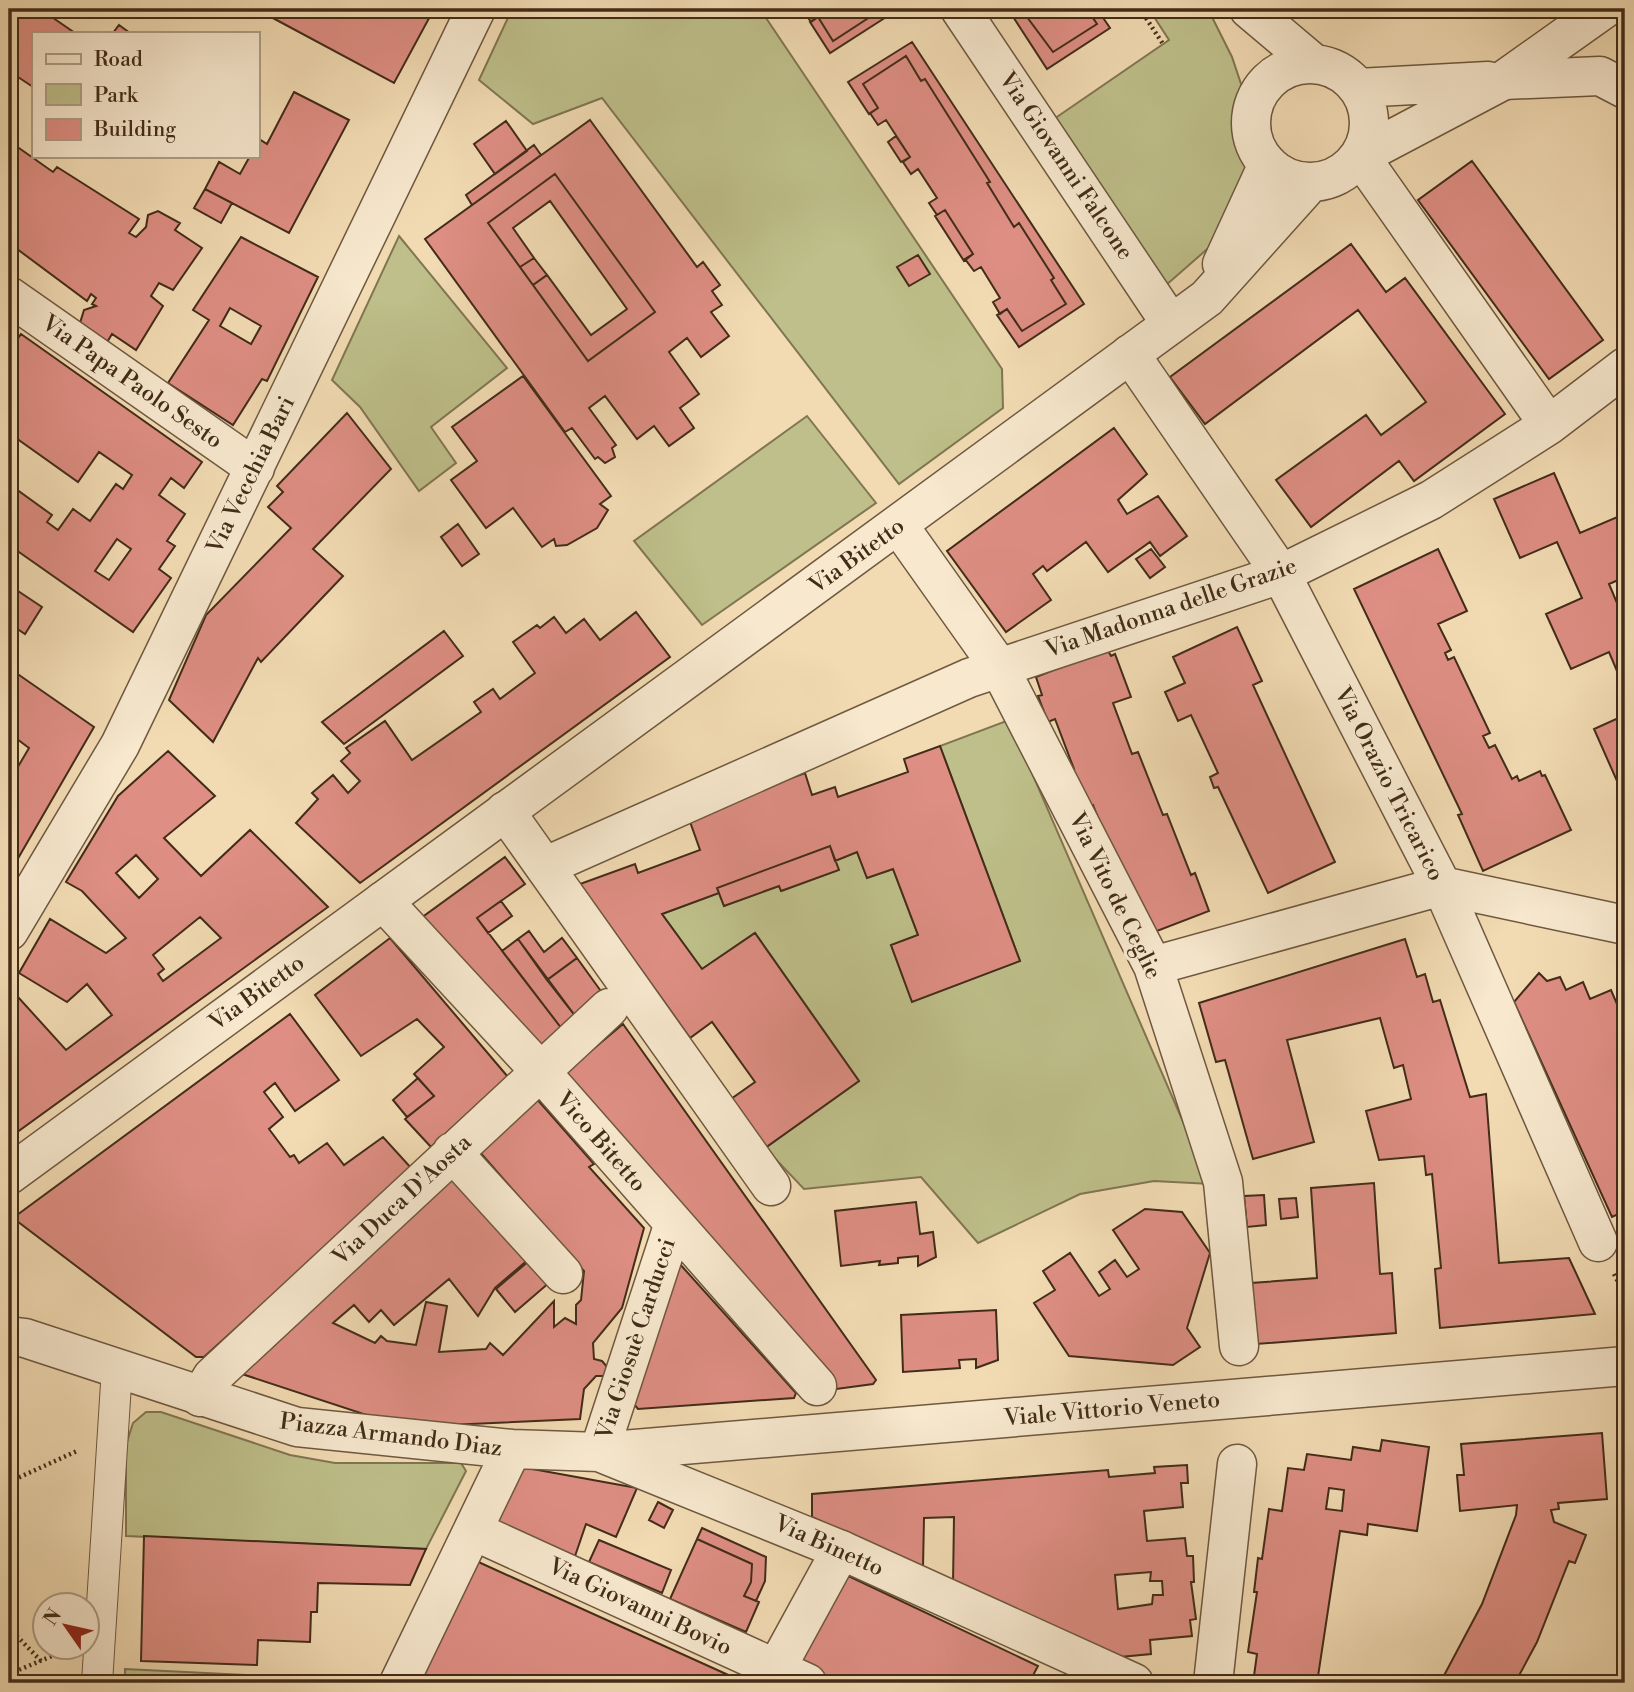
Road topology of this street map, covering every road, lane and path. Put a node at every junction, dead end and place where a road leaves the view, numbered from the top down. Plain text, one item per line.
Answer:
1 (476, 9) edge
2 (960, 9) edge
3 (1140, 9) edge
4 (1247, 9) edge
5 (1604, 9) edge
6 (1163, 44) dead end
7 (1313, 64) junction
8 (1504, 80) junction
9 (1358, 88) junction
10 (1262, 89) junction
11 (1625, 89) edge
12 (1360, 156) junction
13 (1268, 164) junction
14 (1311, 183) junction
15 (1207, 298) junction
16 (10, 300) edge
17 (1171, 324) junction
18 (1130, 354) junction
19 (1624, 372) edge
20 (1549, 425) junction
21 (255, 468) junction
22 (899, 526) junction
23 (1281, 574) junction
24 (999, 667) junction
25 (505, 811) junction
26 (545, 866) junction
27 (1442, 886) junction
28 (383, 901) junction
29 (1625, 925) edge
30 (9, 931) edge
31 (1153, 966) junction
32 (609, 1008) dead end
33 (540, 1071) junction
34 (453, 1152) junction
35 (9, 1175) edge
36 (772, 1186) dead end
37 (673, 1226) junction
38 (1598, 1242) dead end
39 (563, 1274) dead end
40 (14, 1332) edge
41 (1239, 1346) dead end
42 (1625, 1366) edge
43 (117, 1368) junction
44 (817, 1386) dead end
45 (200, 1397) junction
46 (512, 1449) junction
47 (599, 1452) junction
48 (80, 1462) dead end
49 (1237, 1464) dead end
50 (9, 1482) edge
51 (474, 1531) junction
52 (841, 1550) junction
53 (9, 1628) edge
54 (46, 1660) edge
55 (42, 1662) junction
56 (9, 1674) edge
57 (791, 1676) edge
58 (97, 1683) edge
59 (399, 1683) edge
60 (1135, 1683) edge
61 (1213, 1683) edge

1 - 21 street, Via Vecchia Bari
2 - 17 street, Via Giovanni Falcone
3 - 6 path
4 - 7 street
4 - 10 street
5 - 8 street
7 - 9 street
7 - 10 street
8 - 9 street
8 - 11 street
8 - 12 street
9 - 12 street
10 - 13 street
12 - 14 street
12 - 20 street
13 - 14 street
13 - 15 street
14 - 15 street, Via Bitetto
15 - 17 street, Via Bitetto
16 - 21 street, Via Papa Paolo Sesto
17 - 18 street, Via Bitetto
18 - 22 street, Via Bitetto
18 - 23 street, Via Orazio Tricarico
19 - 20 street, Via Madonna delle Grazie
20 - 23 street, Via Madonna delle Grazie
21 - 30 street, Via Vecchia Bari
22 - 24 street, Via Vito de Ceglie
22 - 25 street, Via Bitetto
23 - 24 street, Via Madonna delle Grazie
23 - 27 street, Via Orazio Tricarico
24 - 26 street, Via Madonna delle Grazie
24 - 31 street, Via Vito de Ceglie
25 - 26 street
25 - 28 street, Via Bitetto
26 - 36 street
27 - 29 street
27 - 31 street
27 - 38 street, Via Orazio Tricarico
28 - 33 street, Vico Bitetto
28 - 35 street, Via Bitetto
31 - 41 street, Via Vito de Ceglie
32 - 33 street, Via Duca D'Aosta
33 - 34 street, Via Duca D'Aosta
33 - 37 street, Vico Bitetto
34 - 39 street
34 - 45 street, Via Duca D'Aosta
37 - 44 street, Vico Bitetto
37 - 47 street, Via Giosuè Carducci
40 - 43 street, Piazza Armando Diaz
42 - 47 street, Viale Vittorio Veneto
43 - 45 street, Piazza Armando Diaz
43 - 58 street
45 - 46 street, Piazza Armando Diaz
46 - 47 street, Via Binetto
46 - 51 street, Piazza Armando Diaz
47 - 52 street, Via Binetto
48 - 50 path
49 - 61 street
51 - 57 street, Via Giovanni Bovio
51 - 59 street, Piazza Armando Diaz
52 - 57 street
52 - 60 street, Via Binetto
53 - 55 path
54 - 55 path
55 - 56 path

